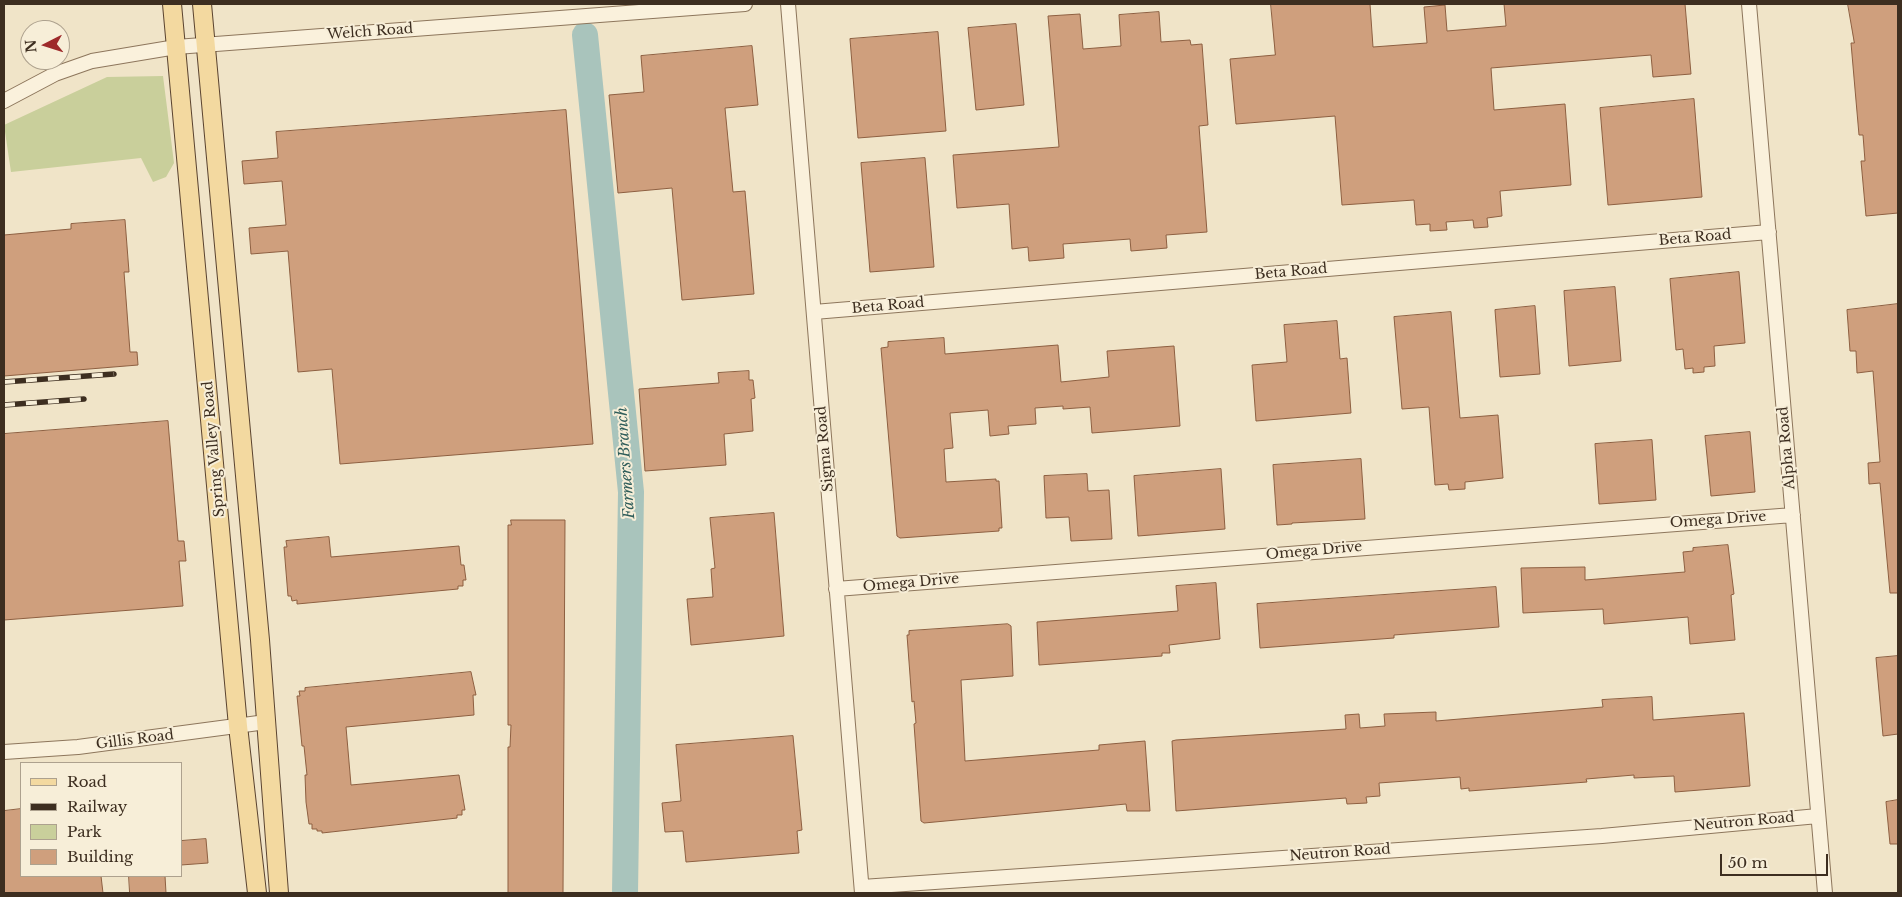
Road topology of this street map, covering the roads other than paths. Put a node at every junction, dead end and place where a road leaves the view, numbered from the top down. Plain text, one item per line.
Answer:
1 (172, 4) edge
2 (202, 4) edge
3 (745, 4) edge
4 (788, 4) edge
5 (1749, 4) edge
6 (614, 9) edge
7 (206, 44) junction
8 (176, 47) junction
9 (4, 101) edge
10 (1768, 232) junction
11 (814, 312) junction
12 (246, 478) junction
13 (217, 479) junction
14 (1793, 515) junction
15 (836, 589) junction
16 (266, 722) junction
17 (238, 726) junction
18 (4, 752) edge
19 (1818, 816) junction
20 (862, 890) edge
21 (257, 893) edge
22 (279, 893) edge
23 (1825, 893) edge

1 - 8 main road, Spring Valley Road
2 - 7 main road, Spring Valley Road
3 - 6 street, Welch Road
4 - 11 street, Sigma Road
5 - 10 street, Alpha Road
6 - 7 street, Welch Road
7 - 8 street, Welch Road
7 - 12 main road, Spring Valley Road
8 - 9 street, Welch Road
8 - 13 main road, Spring Valley Road
10 - 11 street, Beta Road
10 - 14 street, Alpha Road
11 - 15 street, Sigma Road
12 - 13 main road
12 - 16 main road, Spring Valley Road
13 - 17 main road, Spring Valley Road
14 - 15 street, Omega Drive
14 - 19 street, Alpha Road
15 - 20 street, Sigma Road
16 - 17 street, Gillis Road
16 - 22 main road, Spring Valley Road
17 - 18 street, Gillis Road
17 - 21 main road, Spring Valley Road
19 - 20 street, Neutron Road
19 - 23 street, Alpha Road

